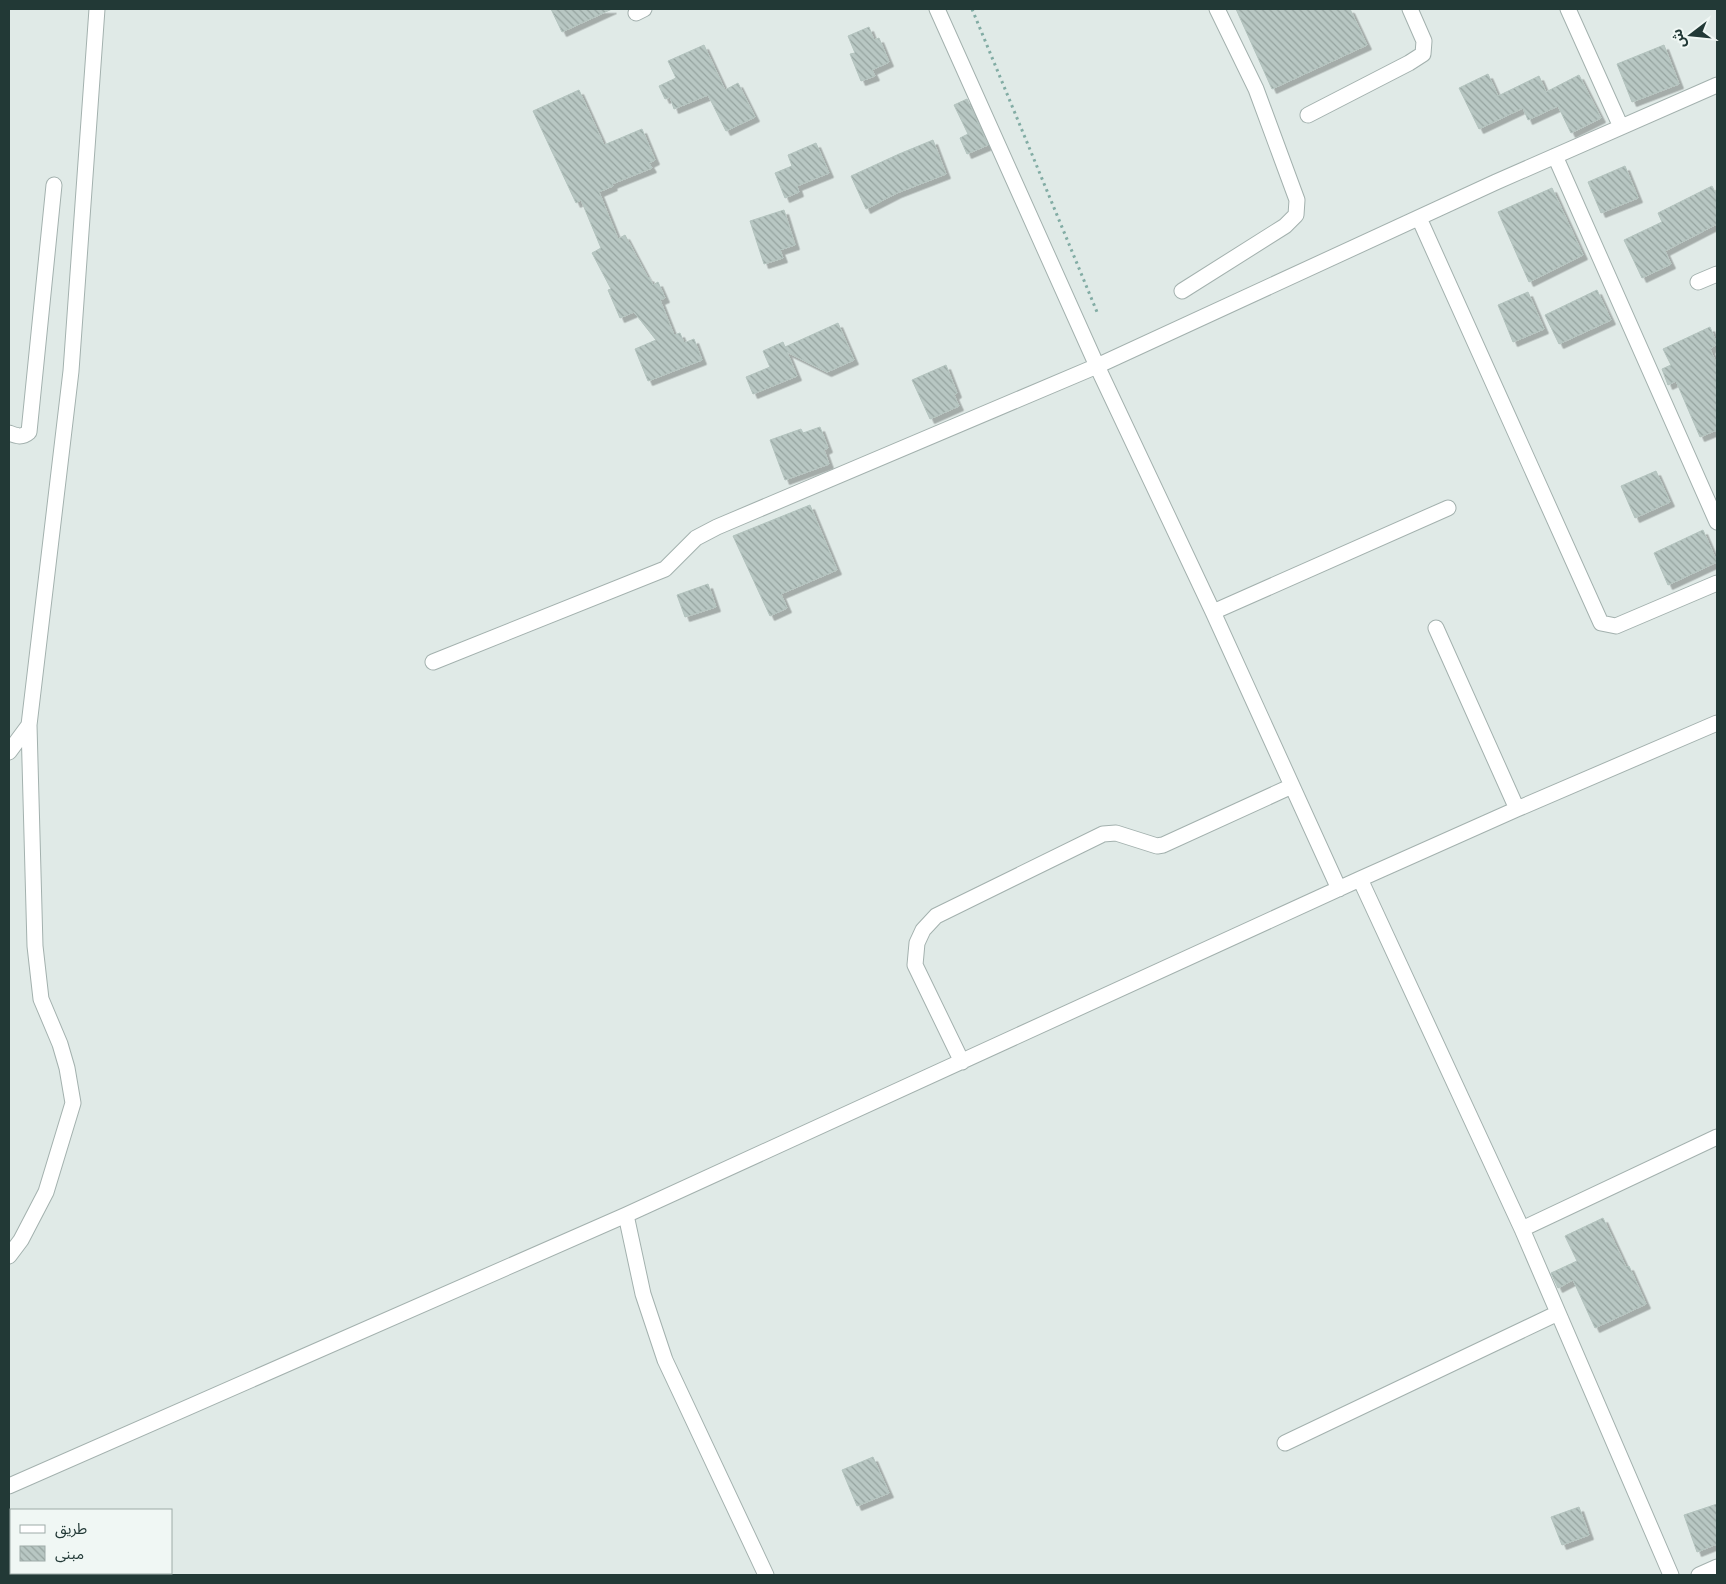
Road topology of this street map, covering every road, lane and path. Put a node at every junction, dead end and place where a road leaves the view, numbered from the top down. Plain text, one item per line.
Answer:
1 (97, 9) edge
2 (937, 9) edge
3 (972, 9) edge
4 (1217, 9) edge
5 (1410, 9) edge
6 (1572, 10) edge
7 (1717, 85) edge
8 (1308, 115) dead end
9 (1621, 127) junction
10 (1555, 156) junction
11 (54, 185) dead end
12 (1419, 218) junction
13 (1717, 274) edge
14 (1698, 282) dead end
15 (1182, 291) dead end
16 (1098, 312) dead end
17 (1097, 366) junction
18 (9, 433) edge
19 (1448, 508) dead end
20 (1717, 522) edge
21 (1717, 583) edge
22 (1213, 612) junction
23 (1436, 628) dead end
24 (433, 662) dead end
25 (1717, 723) edge
26 (29, 725) junction
27 (9, 752) edge
28 (1292, 786) junction
29 (1517, 809) junction
30 (1360, 879) junction
31 (1339, 889) junction
32 (962, 1062) junction
33 (1717, 1137) edge
34 (626, 1216) junction
35 (1522, 1229) junction
36 (9, 1256) edge
37 (1558, 1313) junction
38 (1286, 1443) dead end
39 (9, 1486) edge
40 (1717, 1566) edge
41 (766, 1575) edge
42 (1671, 1575) edge
43 (1699, 1575) edge

1 - 26 street
2 - 17 street
3 - 16 path
4 - 15 street
5 - 8 street
6 - 9 street
7 - 9 street
9 - 10 street
10 - 12 street
10 - 20 street
11 - 18 street
12 - 17 street
12 - 21 street
13 - 14 street
17 - 22 street
17 - 24 street
19 - 22 street
22 - 28 street
23 - 29 street
25 - 29 street
26 - 27 street
26 - 36 street
28 - 31 street
28 - 32 street
29 - 30 street
30 - 31 street
30 - 35 street
31 - 32 street
32 - 34 street
33 - 35 street
34 - 39 street
34 - 41 street
35 - 37 street
37 - 38 street
37 - 42 street
40 - 43 street

